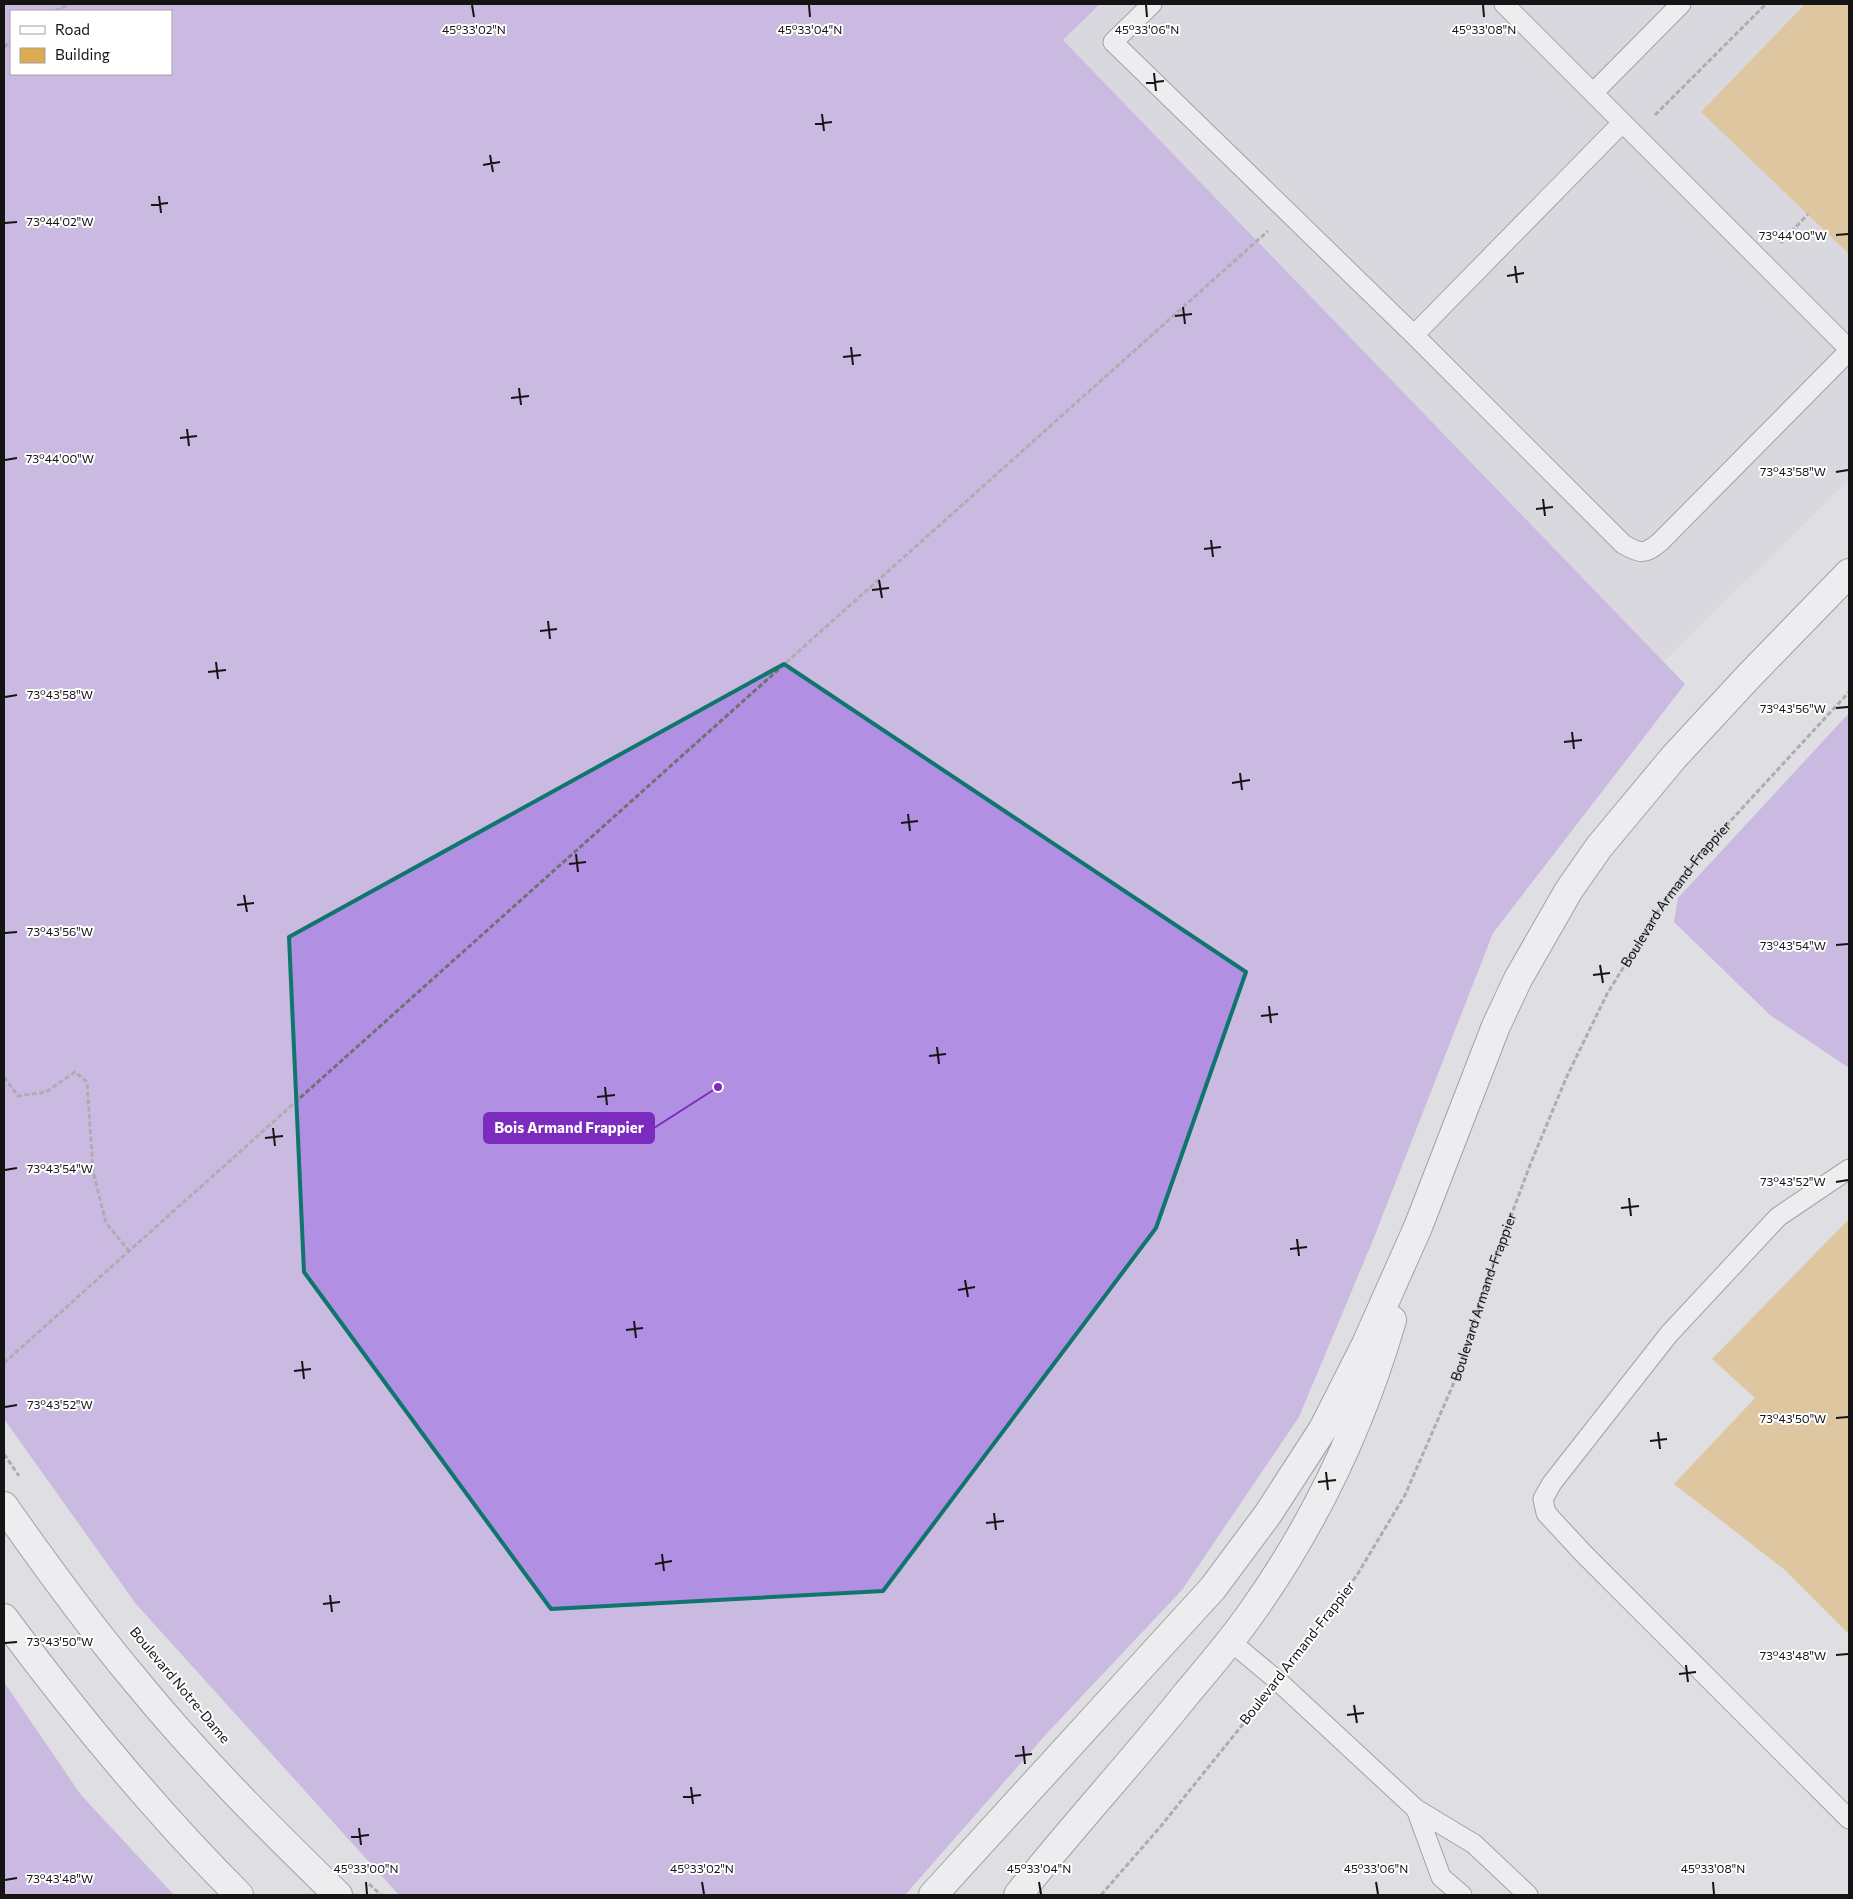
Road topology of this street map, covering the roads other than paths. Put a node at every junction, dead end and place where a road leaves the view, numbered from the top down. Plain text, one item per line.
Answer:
1 (1152, 4) edge
2 (1504, 4) edge
3 (1681, 4) edge
4 (1593, 93) junction
5 (1622, 123) junction
6 (1414, 335) junction
7 (1849, 350) edge
8 (1849, 573) edge
9 (1849, 1168) edge
10 (1418, 1227) junction
11 (4, 1506) edge
12 (4, 1618) edge
13 (1230, 1641) junction
14 (1416, 1809) junction
15 (1849, 1819) edge
16 (239, 1895) edge
17 (338, 1895) edge
18 (933, 1895) edge
19 (1018, 1895) edge
20 (1462, 1895) edge
21 (1528, 1895) edge

1 - 6 lane
2 - 4 lane
3 - 4 lane
4 - 5 lane
5 - 6 lane
5 - 7 lane
6 - 7 lane
8 - 10 street
9 - 15 lane
10 - 13 street
10 - 18 street
11 - 17 street
12 - 16 street
13 - 14 lane
13 - 19 street
14 - 20 lane
14 - 21 lane

